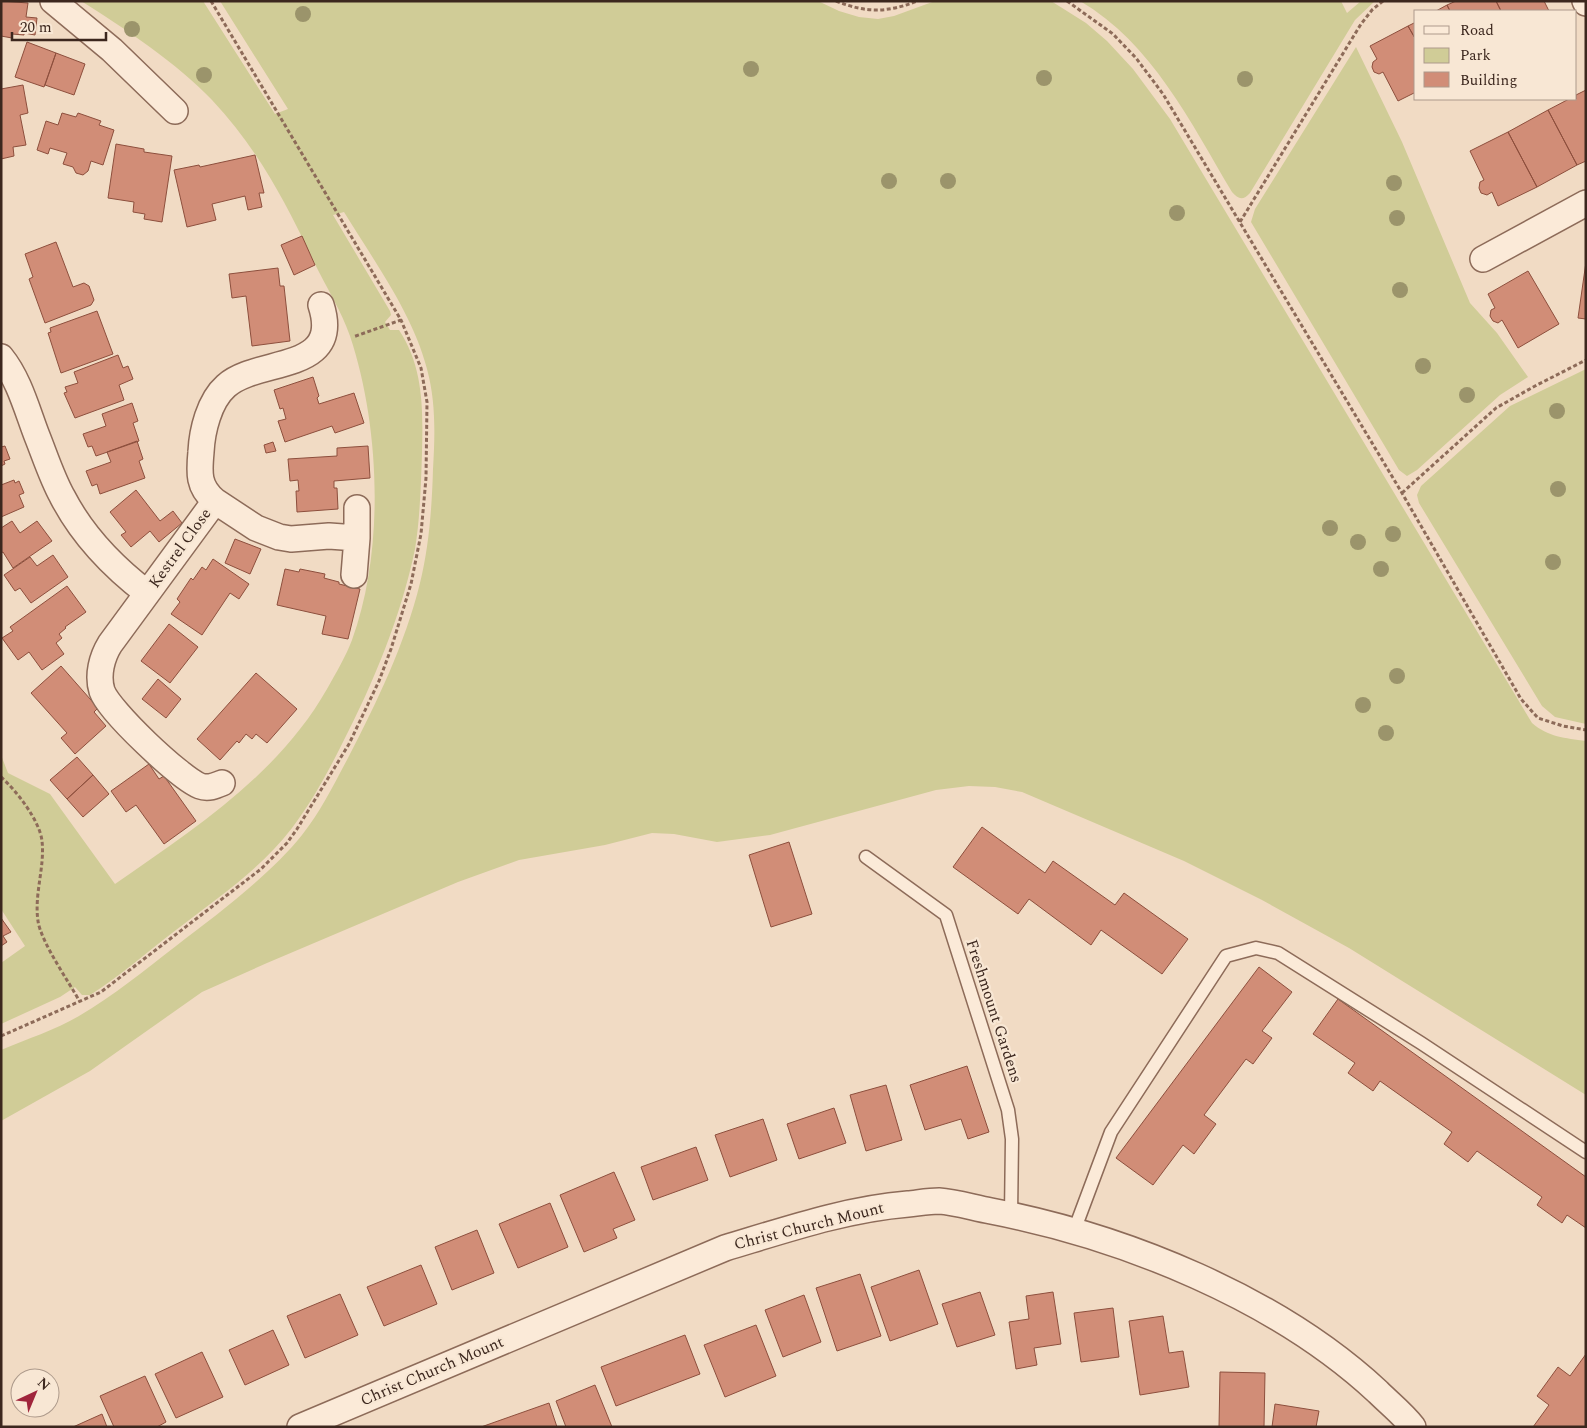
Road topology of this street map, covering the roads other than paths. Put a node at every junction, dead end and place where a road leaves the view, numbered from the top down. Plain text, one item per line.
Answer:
1 (53, 1) edge
2 (174, 111) dead end
3 (1586, 203) edge
4 (1482, 259) dead end
5 (321, 305) dead end
6 (1, 357) edge
7 (214, 501) junction
8 (357, 508) dead end
9 (357, 538) junction
10 (354, 575) dead end
11 (147, 594) junction
12 (222, 783) dead end
13 (866, 857) dead end
14 (1586, 1152) edge
15 (1010, 1215) junction
16 (1074, 1231) junction
17 (300, 1427) edge
18 (1413, 1427) edge

1 - 2 street
3 - 4 street
5 - 7 street
6 - 11 street, Kestrel Close
7 - 9 street, Kestrel Close
7 - 11 street, Kestrel Close
8 - 9 street
9 - 10 street
11 - 12 street
13 - 15 lane, Freshmount Gardens
14 - 16 lane
15 - 16 street, Christ Church Mount
15 - 17 street, Christ Church Mount
16 - 18 street, Christ Church Mount

